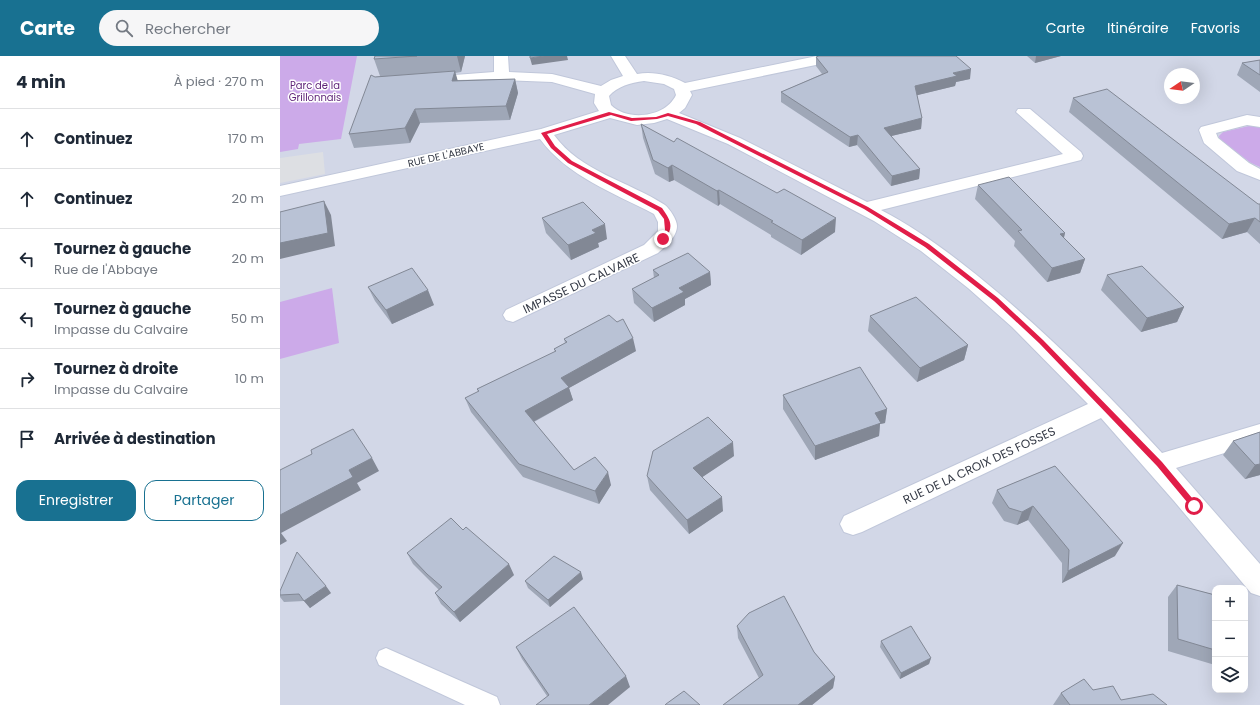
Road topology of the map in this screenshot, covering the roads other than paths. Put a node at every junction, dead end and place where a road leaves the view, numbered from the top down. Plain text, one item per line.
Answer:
1 (501, 56) edge
2 (618, 56) edge
3 (840, 56) edge
4 (502, 76) junction
5 (632, 78) junction
6 (410, 82) edge
7 (682, 88) junction
8 (605, 92) junction
9 (1024, 112) dead end
10 (611, 113) junction
11 (668, 114) junction
12 (1260, 122) edge
13 (544, 133) junction
14 (1260, 175) edge
15 (280, 191) edge
16 (866, 208) junction
17 (513, 315) dead end
18 (1104, 406) junction
19 (1260, 433) edge
20 (1159, 464) junction
21 (853, 524) dead end
22 (1260, 584) edge
23 (386, 658) dead end
24 (489, 705) edge

1 - 4 street
2 - 5 street
3 - 7 street
4 - 6 street
4 - 8 street
5 - 7 street
5 - 8 street
7 - 11 street
8 - 10 street
9 - 16 street
10 - 11 street
10 - 13 street, RUE DE L'ABBAYE
11 - 16 street
12 - 14 street
13 - 15 street, RUE DE L'ABBAYE
13 - 17 street, IMPASSE DU CALVAIRE
16 - 18 street
18 - 20 street
18 - 21 street, RUE DE LA CROIX DES FOSSES
19 - 20 street
20 - 22 street
23 - 24 lane

